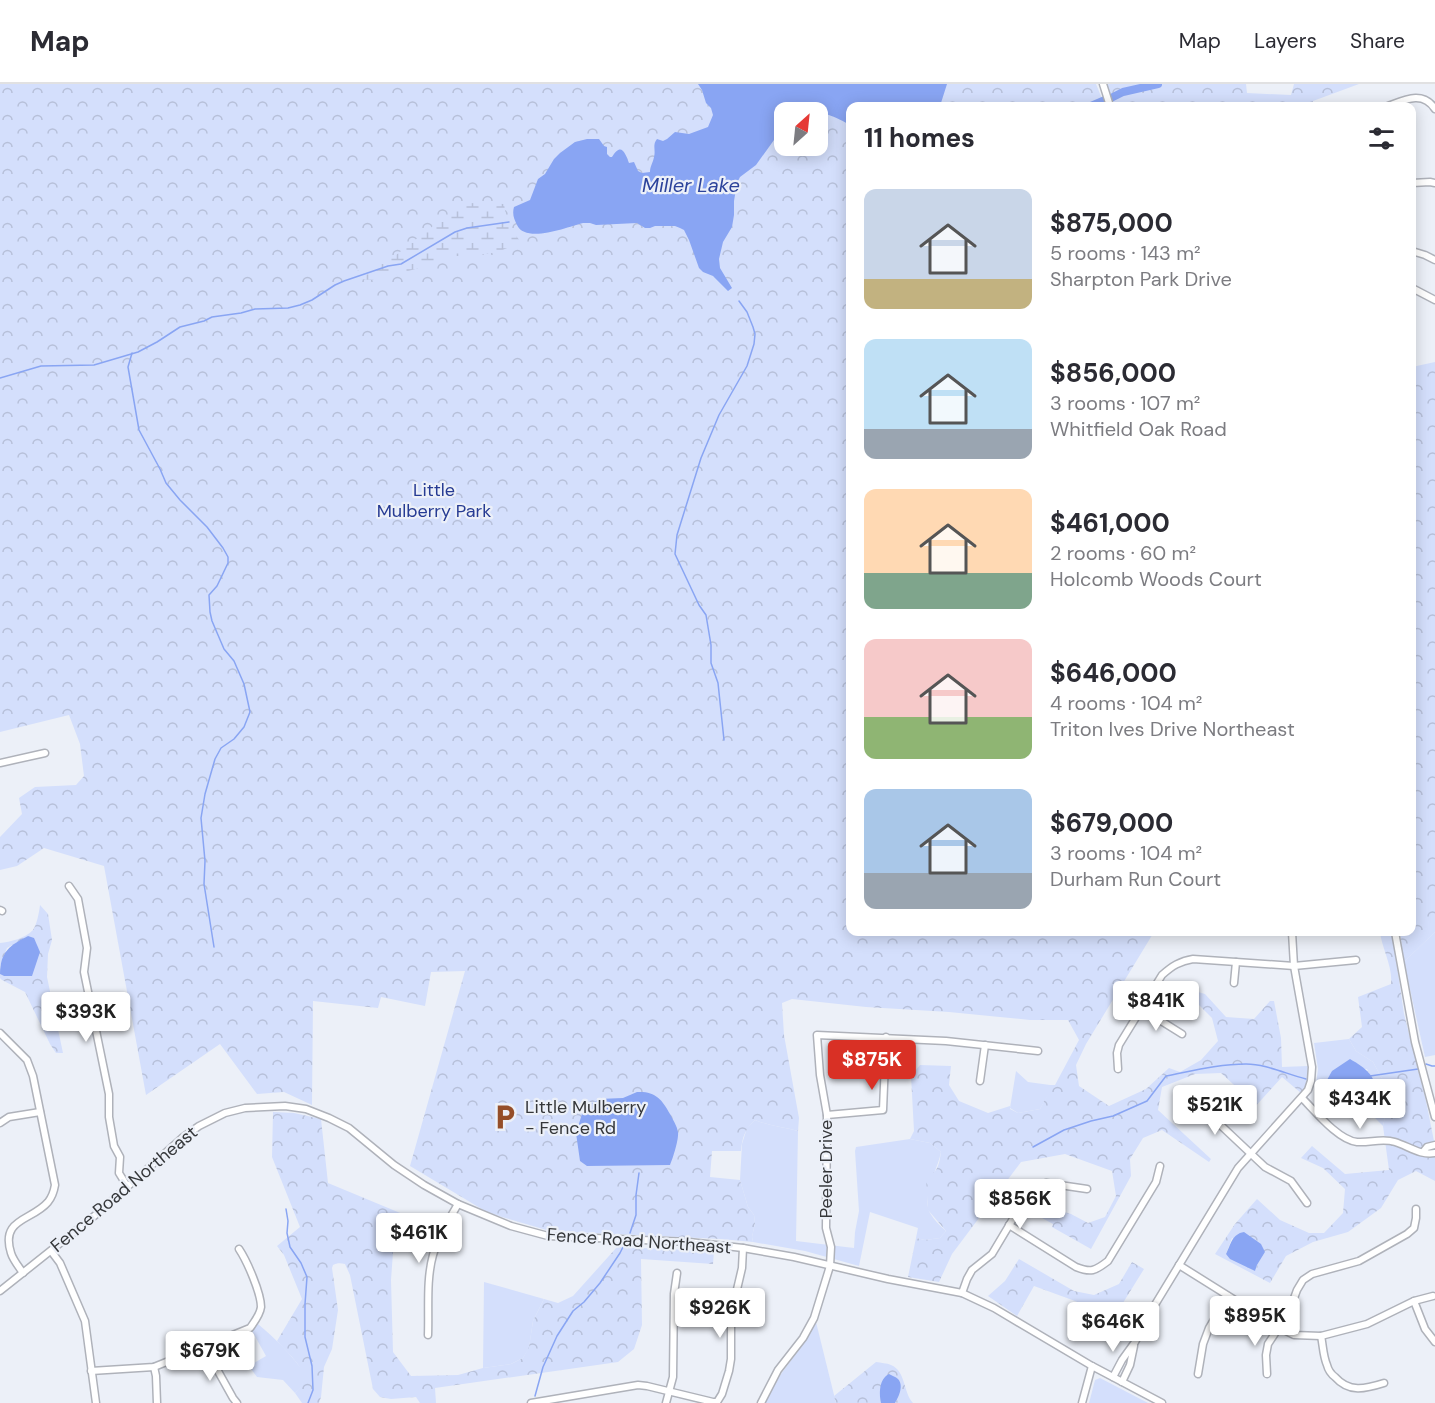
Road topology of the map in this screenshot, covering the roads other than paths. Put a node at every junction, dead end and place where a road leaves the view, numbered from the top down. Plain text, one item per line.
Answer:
1 (1103, 84) edge
2 (1109, 102) edge
3 (1398, 102) edge
4 (1435, 109) edge
5 (1416, 183) edge
6 (1435, 183) edge
7 (1416, 252) edge
8 (1435, 260) edge
9 (1416, 290) edge
10 (1435, 300) edge
11 (45, 753) dead end
12 (0, 763) edge
13 (69, 886) dead end
14 (1292, 936) edge
15 (1396, 936) edge
16 (1356, 960) dead end
17 (1236, 962) junction
18 (1294, 966) junction
19 (1234, 983) dead end
20 (1142, 1009) junction
21 (0, 1033) edge
22 (1182, 1034) dead end
23 (886, 1037) junction
24 (985, 1045) junction
25 (1038, 1051) dead end
26 (1118, 1070) dead end
27 (980, 1081) dead end
28 (1302, 1098) junction
29 (1196, 1102) dead end
30 (40, 1112) junction
31 (827, 1115) junction
32 (1435, 1117) edge
33 (0, 1123) edge
34 (1435, 1145) edge
35 (1423, 1152) junction
36 (1251, 1153) junction
37 (1435, 1153) edge
38 (1160, 1166) dead end
39 (127, 1186) junction
40 (1087, 1189) dead end
41 (1307, 1203) dead end
42 (458, 1204) junction
43 (1416, 1209) dead end
44 (1009, 1225) junction
45 (744, 1248) junction
46 (239, 1249) dead end
47 (51, 1251) junction
48 (1179, 1265) junction
49 (830, 1266) junction
50 (23, 1273) junction
51 (677, 1273) dead end
52 (0, 1291) edge
53 (962, 1293) junction
54 (1228, 1296) junction
55 (1433, 1296) dead end
56 (1414, 1301) junction
57 (1278, 1328) junction
58 (428, 1335) dead end
59 (1321, 1336) junction
60 (1135, 1342) junction
61 (1435, 1342) edge
62 (204, 1347) junction
63 (1092, 1366) junction
64 (154, 1367) junction
65 (91, 1371) junction
66 (1198, 1374) dead end
67 (1267, 1374) dead end
68 (1113, 1377) junction
69 (1122, 1382) junction
70 (1384, 1383) dead end
71 (669, 1391) junction
72 (96, 1403) edge
73 (157, 1403) edge
74 (237, 1403) edge
75 (531, 1403) edge
76 (666, 1403) edge
77 (761, 1403) edge
78 (1082, 1403) edge
79 (1162, 1403) edge

1 - 2 street
3 - 4 street
5 - 6 street
7 - 8 street
9 - 10 street
11 - 12 street
13 - 39 street
14 - 18 street
15 - 32 street
16 - 18 street
17 - 18 street
17 - 19 street
17 - 20 street
18 - 28 street
20 - 22 street
20 - 26 street
21 - 30 street
23 - 24 street
23 - 31 street
23 - 31 street, Peeler Drive
24 - 25 street
24 - 27 street
28 - 35 street
28 - 36 street
29 - 36 street
30 - 33 street
30 - 50 street
31 - 49 street, Peeler Drive
34 - 35 street
35 - 37 street
36 - 41 street
36 - 48 street
38 - 44 street
39 - 42 street, Fence Road Northeast
39 - 47 street, Fence Road Northeast
40 - 44 street
42 - 45 street, Fence Road Northeast
42 - 58 street
43 - 57 street
44 - 53 street
45 - 49 street, Fence Road Northeast
45 - 71 street
46 - 62 street
47 - 50 street, Fence Road Northeast
47 - 65 street
48 - 54 street
48 - 60 street
49 - 53 street, Fence Road Northeast
49 - 77 street
50 - 52 street, Fence Road Northeast
51 - 71 street
53 - 63 street, Fence Road Northeast
54 - 57 street
54 - 66 street
55 - 56 street
56 - 59 street
56 - 61 street
57 - 59 street
57 - 67 street
59 - 70 street
60 - 68 street
60 - 69 street
62 - 64 street
62 - 74 street
63 - 68 street, Fence Road Northeast
63 - 78 street
64 - 65 street
64 - 73 street
65 - 72 street
68 - 69 street, Fence Road Northeast
69 - 79 street, Fence Road Northeast
71 - 75 street
71 - 76 street

